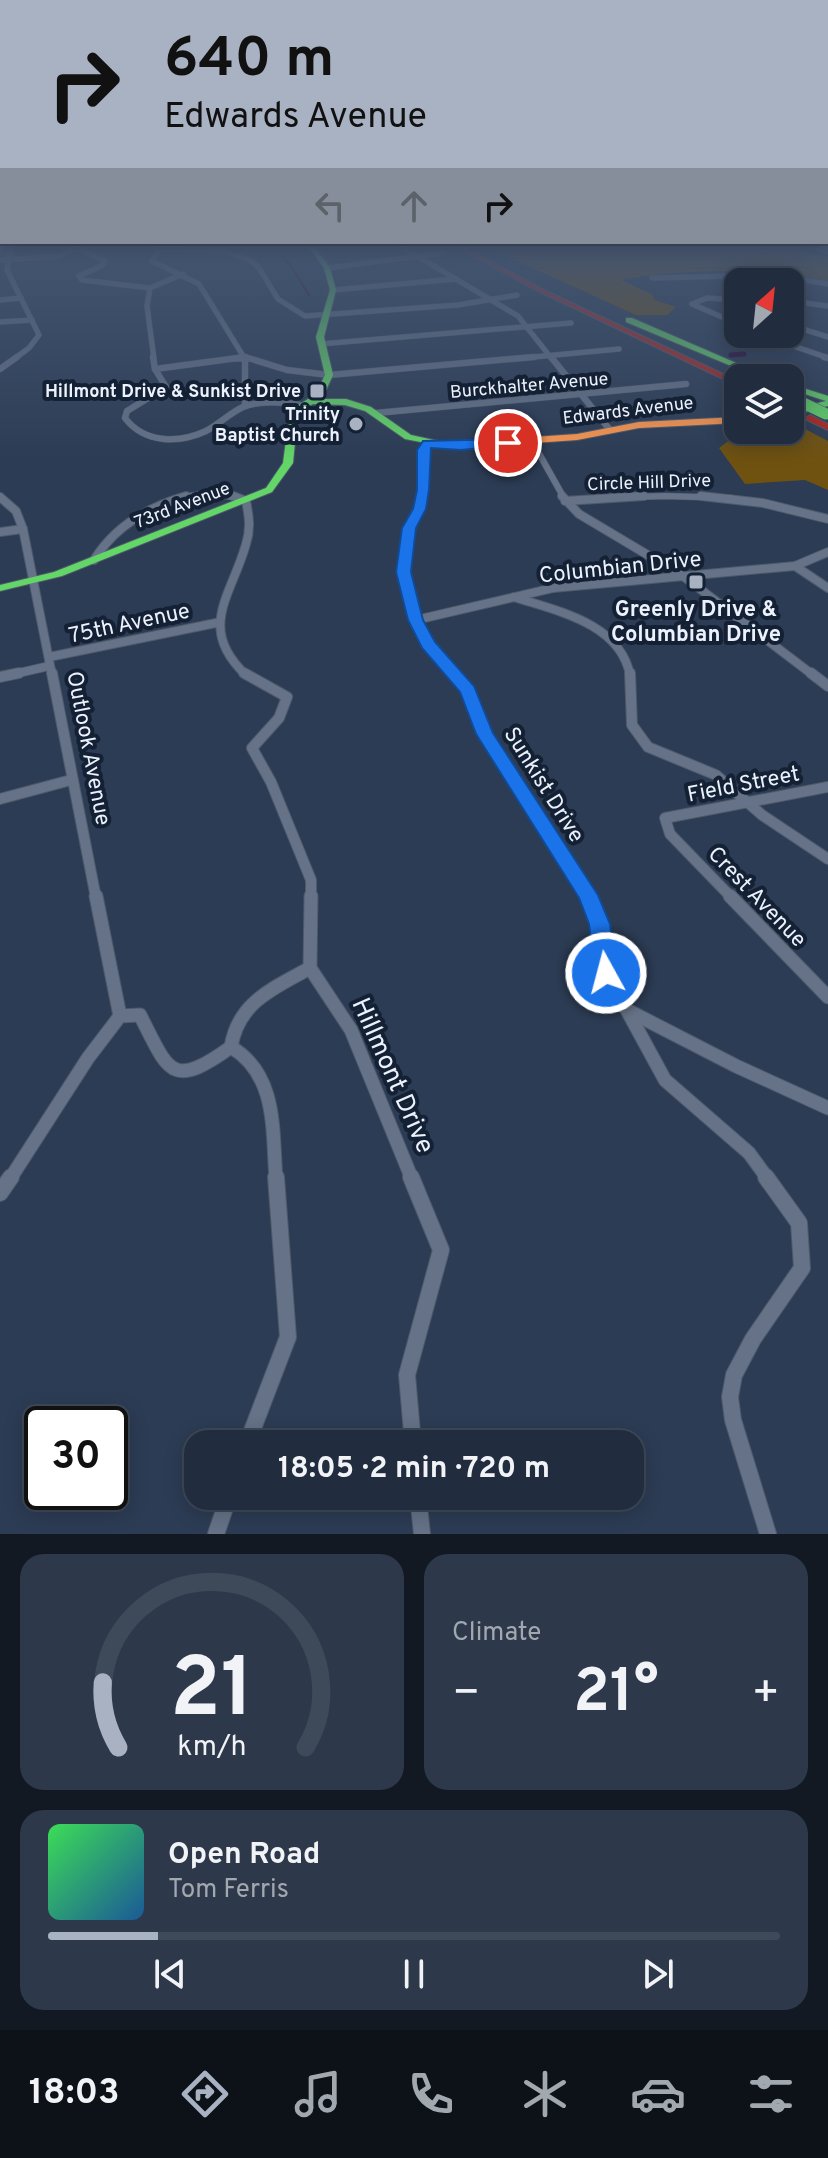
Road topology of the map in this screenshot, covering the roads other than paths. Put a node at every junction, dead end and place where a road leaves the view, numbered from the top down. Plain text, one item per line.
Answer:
1 (149, 319) edge
2 (221, 319) edge
3 (326, 319) edge
4 (519, 319) edge
5 (600, 319) edge
6 (620, 319) edge
7 (624, 319) edge
8 (32, 320) joint
9 (0, 322) edge
10 (607, 322) junction
11 (571, 323) dead end
12 (530, 327) junction
13 (804, 329) edge
14 (828, 337) edge
15 (320, 344) junction
16 (799, 348) edge
17 (619, 349) dead end
18 (551, 356) junction
19 (245, 357) junction
20 (828, 358) edge
21 (733, 364) edge
22 (724, 367) edge
23 (0, 369) edge
24 (155, 369) junction
25 (329, 375) junction
26 (724, 377) edge
27 (686, 384) dead end
28 (724, 389) edge
29 (581, 394) junction
30 (308, 402) junction
31 (245, 406) junction
32 (376, 413) junction
33 (724, 421) edge
34 (610, 430) junction
35 (532, 441) junction
36 (427, 444) junction
37 (0, 497) edge
38 (246, 501) junction
39 (565, 501) junction
40 (828, 519) edge
41 (23, 529) junction
42 (0, 532) edge
43 (828, 552) edge
44 (94, 560) junction
45 (795, 566) junction
46 (683, 576) junction
47 (33, 582) junction
48 (0, 588) edge
49 (828, 588) edge
50 (514, 597) junction
51 (416, 620) junction
52 (216, 623) junction
53 (49, 661) junction
54 (0, 677) edge
55 (828, 686) edge
56 (71, 780) junction
57 (828, 787) edge
58 (0, 799) edge
59 (745, 801) junction
60 (665, 818) joint
61 (828, 859) edge
62 (310, 968) junction
63 (828, 997) edge
64 (627, 1010) junction
65 (120, 1016) junction
66 (231, 1047) junction
67 (828, 1108) edge
68 (0, 1193) edge
69 (252, 1430) edge
70 (412, 1430) edge
71 (224, 1510) edge
72 (419, 1510) edge
73 (216, 1534) edge
74 (422, 1534) edge
75 (768, 1534) edge

1 - 24 street
2 - 19 street
3 - 15 main road
4 - 12 street
5 - 10 main road
6 - 22 main road
7 - 21 main road
8 - 9 street
8 - 23 street
10 - 26 main road
10 - 28 main road
11 - 12 street
12 - 15 street
12 - 18 street
13 - 14 street
15 - 25 main road
16 - 20 street
17 - 18 street
18 - 25 street
18 - 29 street
19 - 24 street
19 - 25 street
19 - 31 street
24 - 31 street
25 - 30 main road
27 - 29 street, Burckhalter Avenue
29 - 32 street, Burckhalter Avenue
29 - 34 street
30 - 31 street
30 - 32 main road
30 - 38 main road, 73rd Avenue
32 - 36 main road
33 - 34 main road, Edwards Avenue
34 - 35 main road, Edwards Avenue
35 - 36 main road, Edwards Avenue
35 - 39 street
36 - 51 street, Sunkist Drive
37 - 41 street, Outlook Avenue
38 - 44 main road, 73rd Avenue
38 - 44 street
38 - 52 street
39 - 40 street, Circle Hill Drive
39 - 46 street
41 - 42 street
41 - 47 street, Outlook Avenue
43 - 45 street, Columbian Drive
44 - 47 main road, 73rd Avenue
45 - 46 street, Columbian Drive
45 - 49 street
46 - 50 street, Columbian Drive
46 - 55 street
47 - 48 main road, 73rd Avenue
47 - 53 street, Outlook Avenue
50 - 51 street, Columbian Drive
50 - 59 street
51 - 64 street, Sunkist Drive
52 - 53 street, 75th Avenue
52 - 62 street
53 - 54 street, 75th Avenue
53 - 56 street, Outlook Avenue
56 - 58 street
56 - 65 street, Outlook Avenue
57 - 59 street, Field Street
59 - 60 street, Field Street
59 - 61 street
60 - 63 street, Crest Avenue
62 - 66 street
62 - 70 street, Hillmont Drive
64 - 67 street
64 - 75 street, Sunkist Drive
65 - 66 street
65 - 68 street
66 - 69 street
71 - 73 street
72 - 74 street

